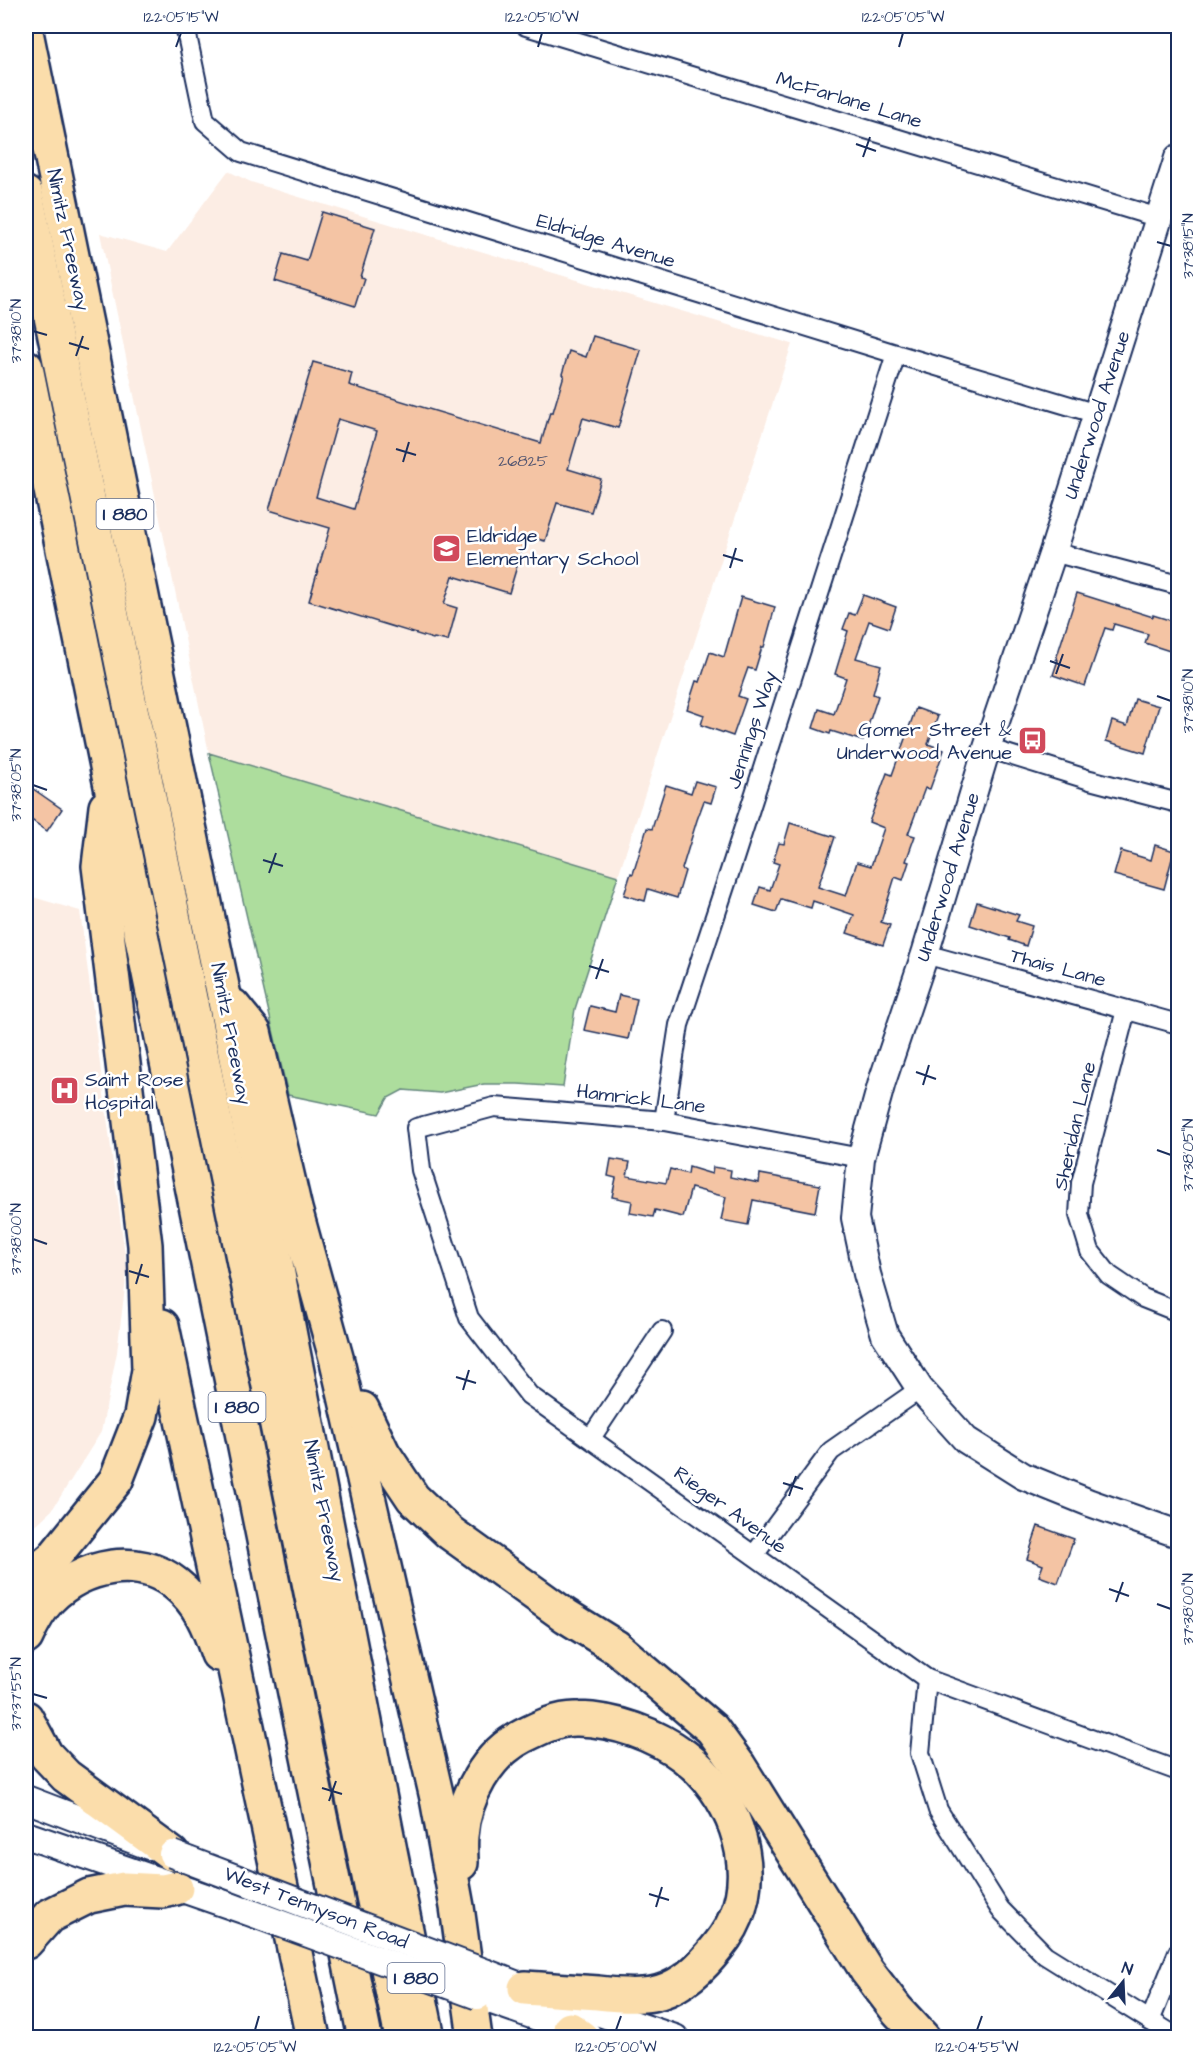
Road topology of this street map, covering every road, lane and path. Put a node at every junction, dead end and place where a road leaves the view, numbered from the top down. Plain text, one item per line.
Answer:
1 (185, 26) edge
2 (526, 26) edge
3 (26, 32) edge
4 (1179, 158) edge
5 (26, 194) edge
6 (1159, 218) junction
7 (896, 354) junction
8 (26, 367) edge
9 (1097, 414) junction
10 (1053, 552) junction
11 (1179, 585) edge
12 (987, 748) junction
13 (110, 776) junction
14 (1179, 803) edge
15 (925, 954) junction
16 (224, 996) junction
17 (1126, 1010) junction
18 (1179, 1024) edge
19 (664, 1121) junction
20 (416, 1128) joint
21 (861, 1158) junction
22 (145, 1245) junction
23 (1179, 1312) edge
24 (662, 1331) dead end
25 (337, 1361) junction
26 (920, 1389) junction
27 (591, 1438) junction
28 (1179, 1534) edge
29 (754, 1556) junction
30 (26, 1580) edge
31 (26, 1637) edge
32 (927, 1678) junction
33 (26, 1718) edge
34 (258, 1770) junction
35 (1179, 1771) edge
36 (26, 1799) edge
37 (26, 1834) edge
38 (172, 1854) junction
39 (176, 1888) junction
40 (26, 1942) edge
41 (1179, 1952) edge
42 (476, 1968) junction
43 (300, 1978) junction
44 (525, 1988) junction
45 (1150, 2021) junction
46 (582, 2035) edge
47 (291, 2037) edge
48 (313, 2037) edge
49 (365, 2037) edge
50 (402, 2037) edge
51 (428, 2037) edge
52 (475, 2037) edge
53 (675, 2037) edge
54 (924, 2037) edge
55 (1178, 2037) edge

1 - 7 street, Eldridge Avenue
2 - 6 street, McFarlane Lane
3 - 16 highway, Nimitz Freeway / I 880
4 - 6 street, Underwood Avenue
5 - 50 highway, I 880
6 - 9 street, Underwood Avenue
7 - 9 street, Eldridge Avenue
7 - 19 street, Jennings Way
8 - 13 highway, I 880
9 - 10 street, Underwood Avenue
10 - 11 street
10 - 12 street, Underwood Avenue
12 - 14 street
12 - 15 street, Underwood Avenue
13 - 22 highway
13 - 49 highway, I 880
15 - 17 street, Thais Lane
15 - 21 street, Underwood Avenue
16 - 25 highway
16 - 51 highway, Nimitz Freeway / I 880
17 - 18 street, Thais Lane
17 - 23 street, Sheridan Lane
19 - 20 street, Hamrick Lane
19 - 21 street, Hamrick Lane
20 - 27 street, Rieger Avenue
21 - 26 street, Underwood Avenue
22 - 30 highway
22 - 34 highway
24 - 27 street
25 - 42 highway
25 - 54 highway
26 - 28 street, Underwood Avenue
26 - 29 street
27 - 29 street, Rieger Avenue
29 - 32 street, Rieger Avenue
31 - 34 highway
32 - 35 street, Rieger Avenue
32 - 45 street
33 - 38 highway
34 - 43 highway
36 - 38 street, West Tennyson Road
37 - 39 street, West Tennyson Road
38 - 42 street, West Tennyson Road, bridge
39 - 40 highway
39 - 46 street, West Tennyson Road, bridge
41 - 45 street
42 - 44 street, West Tennyson Road
42 - 44 highway
42 - 52 highway
43 - 47 highway
43 - 48 highway
44 - 53 street, West Tennyson Road
45 - 55 street

